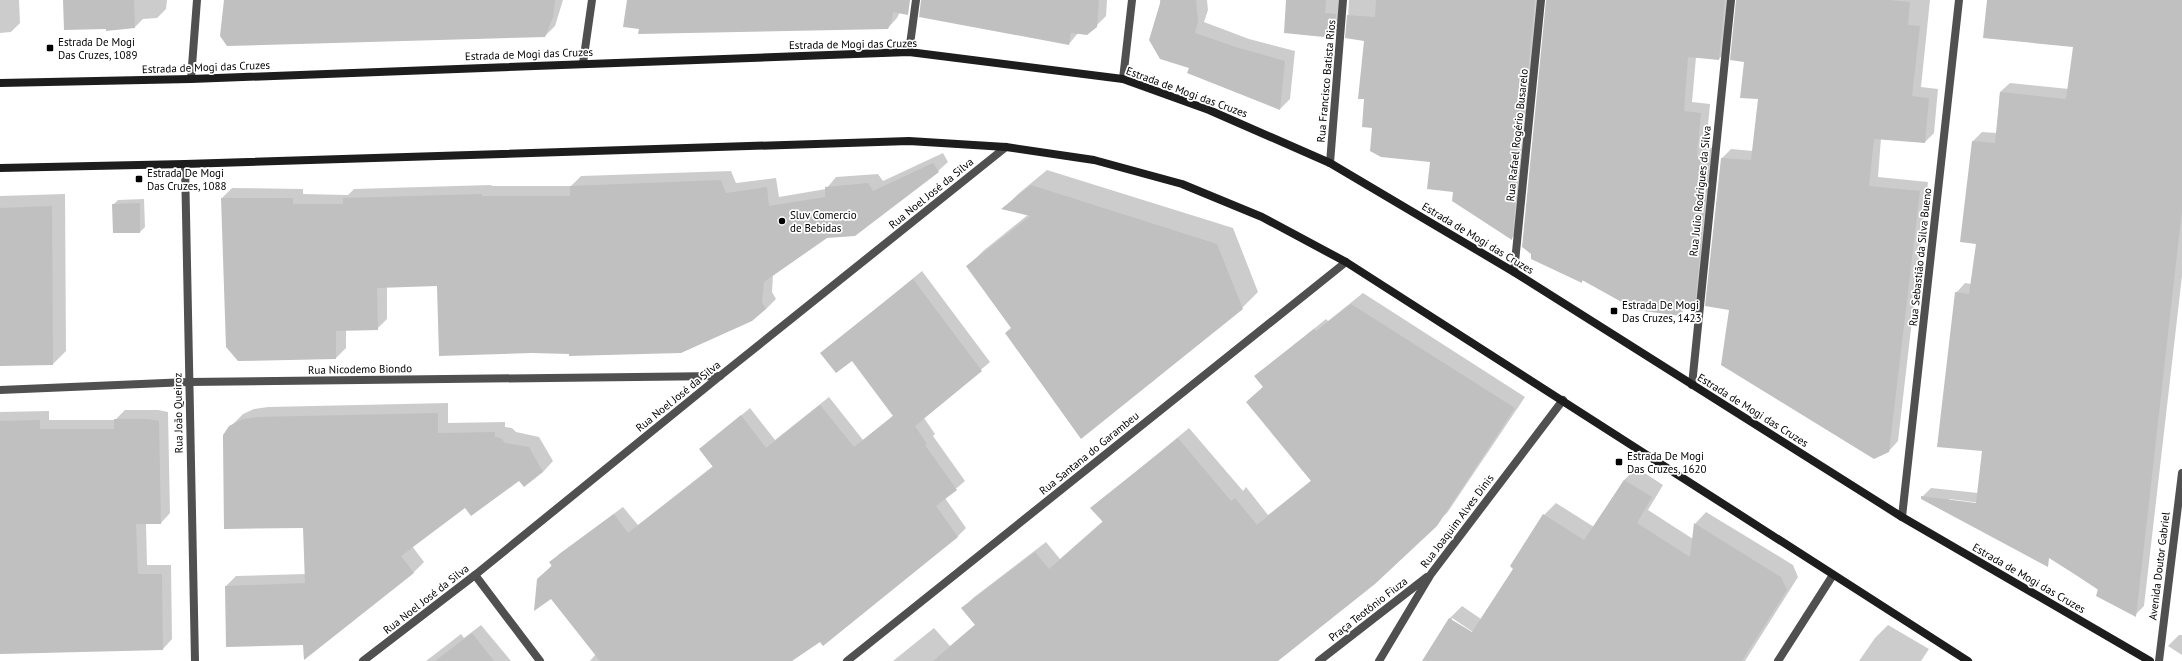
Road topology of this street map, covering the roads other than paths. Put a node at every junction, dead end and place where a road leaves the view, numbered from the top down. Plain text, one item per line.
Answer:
1 (197, 0) edge
2 (592, 0) edge
3 (916, 0) edge
4 (1132, 0) edge
5 (1343, 0) edge
6 (1541, 0) edge
7 (1731, 0) edge
8 (1959, 0) edge
9 (909, 52) junction
10 (583, 63) junction
11 (1123, 79) junction
12 (191, 80) junction
13 (0, 83) edge
14 (1006, 147) junction
15 (1330, 163) junction
16 (185, 164) junction
17 (0, 168) edge
18 (1346, 262) junction
19 (1514, 272) junction
20 (720, 376) junction
21 (188, 382) junction
22 (1692, 385) junction
23 (0, 390) edge
24 (1563, 400) junction
25 (2182, 473) edge
26 (1902, 517) junction
27 (1431, 574) junction
28 (475, 575) junction
29 (1834, 575) junction
30 (195, 661) edge
31 (363, 661) edge
32 (540, 661) edge
33 (847, 661) edge
34 (1319, 661) edge
35 (1379, 661) edge
36 (1778, 661) edge
37 (1968, 661) edge
38 (2150, 661) edge
39 (2159, 661) edge

1 - 12 street
2 - 10 street
3 - 9 street
4 - 11 street
5 - 15 street, Rua Francisco Batista Rios
6 - 19 street, Rua Rafael Rogério Busarelo
7 - 22 street, Rua Julio Rodrigues da Silva
8 - 26 street, Rua Sebastião da Silva Bueno
9 - 10 main road, Estrada de Mogi das Cruzes
9 - 11 main road, Estrada de Mogi das Cruzes
10 - 12 main road, Estrada de Mogi das Cruzes
11 - 15 main road, Estrada de Mogi das Cruzes
12 - 13 main road, Estrada de Mogi das Cruzes
14 - 16 main road
14 - 18 main road
14 - 20 street, Rua Noel José da Silva
15 - 19 main road, Estrada de Mogi das Cruzes
16 - 17 main road
16 - 21 street, Rua João Queiroz
18 - 24 main road
18 - 33 street, Rua Santana do Garambeu
19 - 22 main road, Estrada de Mogi das Cruzes
20 - 21 street, Rua Nicodemo Biondo
20 - 28 street, Rua Noel José da Silva
21 - 23 street, Rua Nicodemo Biondo
21 - 30 street, Rua João Queiroz
22 - 26 main road, Estrada de Mogi das Cruzes
24 - 27 street, Rua Joaquim Alves Dinis
24 - 29 main road
25 - 39 street, Avenida Doutor Gabriel
26 - 38 main road, Estrada de Mogi das Cruzes
27 - 34 street, Praça Teotônio Fiuza
27 - 35 street, Rua Joaquim Alves Dinis
28 - 31 street, Rua Noel José da Silva
28 - 32 street
29 - 36 street
29 - 37 main road

